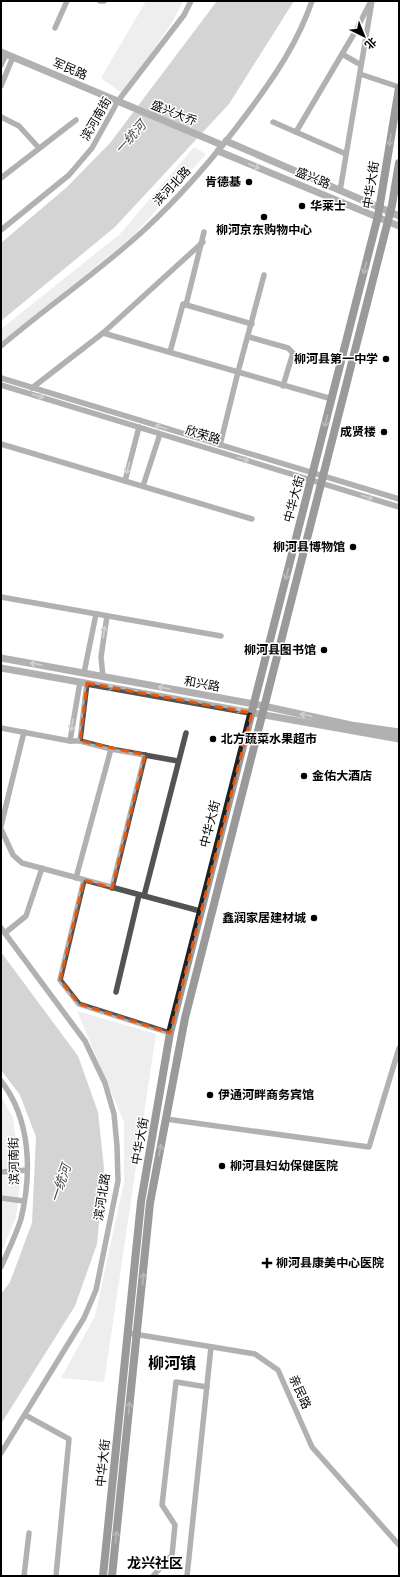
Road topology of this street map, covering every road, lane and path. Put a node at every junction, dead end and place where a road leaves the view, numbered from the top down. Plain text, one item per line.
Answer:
1 (67, 1) edge
2 (100, 1) edge
3 (104, 1) edge
4 (191, 1) edge
5 (312, 1) edge
6 (371, 1) edge
7 (55, 28) dead end
8 (342, 54) junction
9 (6, 55) edge
10 (1, 65) edge
11 (361, 65) junction
12 (360, 74) junction
13 (1, 86) edge
14 (399, 88) edge
15 (118, 101) junction
16 (129, 107) joint
17 (1, 117) edge
18 (76, 120) dead end
19 (273, 122) dead end
20 (296, 132) junction
21 (222, 146) junction
22 (39, 148) junction
23 (346, 154) junction
24 (399, 164) edge
25 (1, 178) edge
26 (340, 191) junction
27 (379, 208) junction
28 (389, 212) junction
29 (399, 216) edge
30 (378, 217) junction
31 (387, 221) junction
32 (399, 226) edge
33 (1, 230) edge
34 (204, 232) dead end
35 (203, 242) junction
36 (264, 275) dead end
37 (186, 305) junction
38 (252, 324) junction
39 (103, 333) junction
40 (249, 337) junction
41 (1, 346) edge
42 (170, 352) junction
43 (238, 372) junction
44 (1, 378) edge
45 (1, 385) edge
46 (283, 386) junction
47 (32, 388) junction
48 (332, 399) junction
49 (139, 427) junction
50 (160, 434) junction
51 (1, 444) edge
52 (220, 445) junction
53 (317, 478) junction
54 (125, 481) junction
55 (143, 486) junction
56 (399, 499) edge
57 (399, 506) edge
58 (252, 520) dead end
59 (1, 598) edge
60 (96, 614) junction
61 (107, 616) junction
62 (222, 636) dead end
63 (1, 658) edge
64 (1, 668) edge
65 (84, 673) junction
66 (103, 677) junction
67 (84, 683) junction
68 (254, 704) junction
69 (262, 710) junction
70 (252, 713) junction
71 (1, 728) edge
72 (24, 732) junction
73 (399, 732) edge
74 (186, 733) dead end
75 (399, 739) edge
76 (70, 741) junction
77 (80, 741) junction
78 (111, 749) junction
79 (145, 755) junction
80 (178, 761) junction
81 (1, 827) edge
82 (42, 868) junction
83 (76, 878) junction
84 (84, 880) junction
85 (112, 888) junction
86 (141, 896) junction
87 (200, 911) junction
88 (3, 930) edge
89 (116, 992) dead end
90 (170, 1033) junction
91 (399, 1048) edge
92 (1, 1081) edge
93 (166, 1119) junction
94 (27, 1170) junction
95 (1, 1172) edge
96 (1, 1198) edge
97 (24, 1201) junction
98 (1, 1267) edge
99 (128, 1333) junction
100 (137, 1334) junction
101 (211, 1347) junction
102 (207, 1387) junction
103 (25, 1415) junction
104 (1, 1453) edge
105 (29, 1533) dead end
106 (399, 1545) edge
107 (24, 1576) edge
108 (56, 1576) edge
109 (103, 1576) edge
110 (112, 1576) edge
111 (153, 1576) edge
112 (187, 1576) edge

1 - 7 street
2 - 3 street
4 - 15 street, 滨河南街
5 - 21 street, 滨河北路
6 - 8 street
6 - 11 street
8 - 11 street
8 - 20 street
9 - 10 street
9 - 13 street
9 - 15 street, 军民路
11 - 12 street
12 - 14 street
12 - 23 street
14 -> 27 main road, 中华大街
15 - 16 street, 军民路
15 - 33 street, 滨河南街
16 - 21 street, 盛兴大乔
17 - 22 street
18 - 22 street
19 - 20 street
20 - 23 street
21 - 26 street, 盛兴路
21 -> 30 street, 盛兴路
21 - 41 street, 滨河北路
22 - 25 street
23 - 26 street
24 - 28 main road, 中华大街
26 - 27 street, 盛兴路
27 - 28 street, 盛兴路
27 - 30 main road, 中华大街
28 - 29 street, 盛兴路
28 - 31 main road, 中华大街
30 - 31 street, 盛兴路
30 -> 48 main road, 中华大街
31 - 32 street, 盛兴路
31 - 53 main road, 中华大街
34 - 35 street
35 - 37 street
35 - 39 street
36 - 38 street
37 - 38 street
37 - 42 street
38 - 40 street
39 - 42 street
39 - 47 street
40 - 43 street
40 - 46 street
42 - 43 street
43 - 46 street
43 - 52 street
44 - 47 street, 欣荣路
45 -> 49 street, 欣荣路
46 - 48 street
52 -> 47 street, 欣荣路
48 -> 53 main road, 中华大街
49 - 50 street, 欣荣路
49 -> 54 street
50 -> 53 street, 欣荣路
50 - 55 street
51 - 54 street
52 - 53 street, 欣荣路
53 - 56 street, 欣荣路
53 -> 57 street, 欣荣路
53 -> 68 main road, 中华大街
53 - 69 main road, 中华大街
54 - 55 street
55 - 58 street
59 - 60 street
60 - 61 street
60 - 65 street
61 - 62 street
66 -> 61 street
65 -> 63 street, 和兴路
64 - 67 street, 和兴路
65 - 66 street, 和兴路
68 -> 66 street, 和兴路
67 -> 70 street, 和兴路
67 -> 76 street
67 - 77 street
68 - 69 street, 和兴路
68 - 70 main road, 中华大街
69 - 70 street, 和兴路
73 -> 69 street, 和兴路
69 - 75 street, 和兴路
69 - 93 main road, 中华大街
70 - 87 main road, 中华大街
71 - 72 street
72 - 76 street
72 - 81 street
74 - 80 street
76 - 77 street
77 - 78 street
78 - 79 street
78 - 83 street
79 - 80 street
79 - 85 street
80 - 86 street
81 - 82 street
82 - 83 street
82 - 88 street
83 - 84 street
84 - 85 street
84 - 90 street
85 - 86 street
86 - 87 street
86 - 89 street
87 - 90 main road, 中华大街
88 - 103 street, 滨河北路
90 - 99 main road, 中华大街
91 - 93 street
92 - 94 street, 滨河南街
100 -> 93 main road, 中华大街
94 - 95 street
94 - 97 street, 滨河南街
96 - 97 street
97 - 98 street, 滨河南街
99 - 100 street, 亲民路
99 - 109 main road, 中华大街
100 - 101 street, 亲民路
110 -> 100 main road, 中华大街
101 - 102 street
101 - 106 street, 亲民路
102 - 111 street
102 - 112 street
103 - 104 street, 滨河北路
103 - 108 street
105 - 107 street

